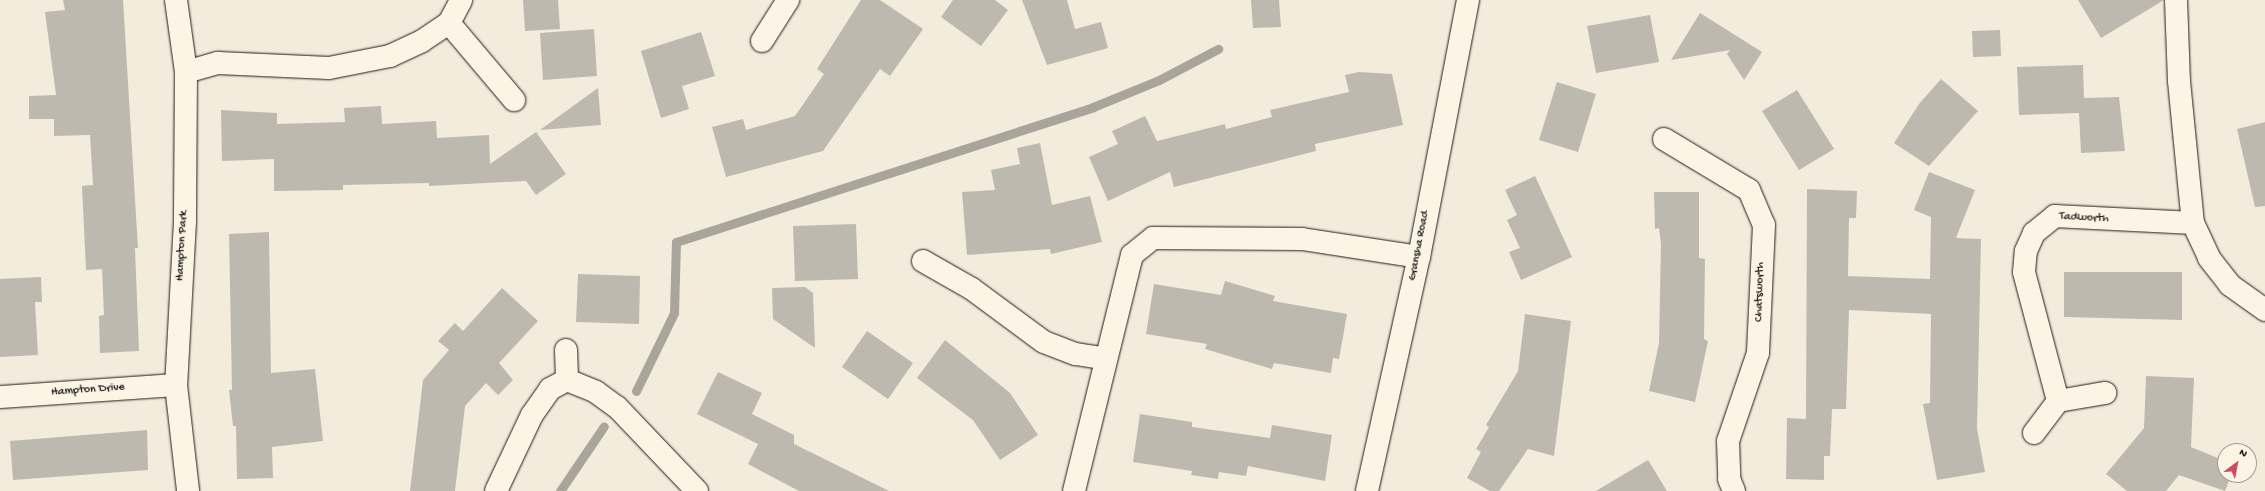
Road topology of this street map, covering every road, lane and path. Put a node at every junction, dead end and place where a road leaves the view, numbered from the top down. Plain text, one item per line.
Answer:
1 (176, 0) edge
2 (461, 0) edge
3 (788, 0) edge
4 (1468, 0) edge
5 (2176, 0) edge
6 (449, 23) junction
7 (762, 41) dead end
8 (186, 72) junction
9 (514, 100) dead end
10 (1664, 139) dead end
11 (2193, 224) junction
12 (1419, 257) junction
13 (923, 261) dead end
14 (2265, 310) edge
15 (566, 350) dead end
16 (1106, 359) junction
17 (567, 380) junction
18 (176, 385) junction
19 (2105, 393) dead end
20 (0, 397) edge
21 (2058, 401) junction
22 (2034, 433) dead end
23 (188, 491) edge
24 (496, 491) edge
25 (697, 491) edge
26 (1074, 491) edge
27 (1367, 491) edge
28 (1734, 491) edge

1 - 8 street, Hampton Park
2 - 6 street
3 - 7 street
4 - 12 street, Gransha Road
5 - 11 street
6 - 8 street
6 - 9 street
8 - 18 street, Hampton Park
10 - 28 street, Chatsworth
11 - 14 street
11 - 21 street, Tadworth
12 - 16 street
12 - 27 street, Gransha Road
13 - 16 street
15 - 17 street
16 - 26 street
17 - 24 street
17 - 25 street
18 - 20 street, Hampton Drive
18 - 23 street, Hampton Park
19 - 21 street
21 - 22 street

